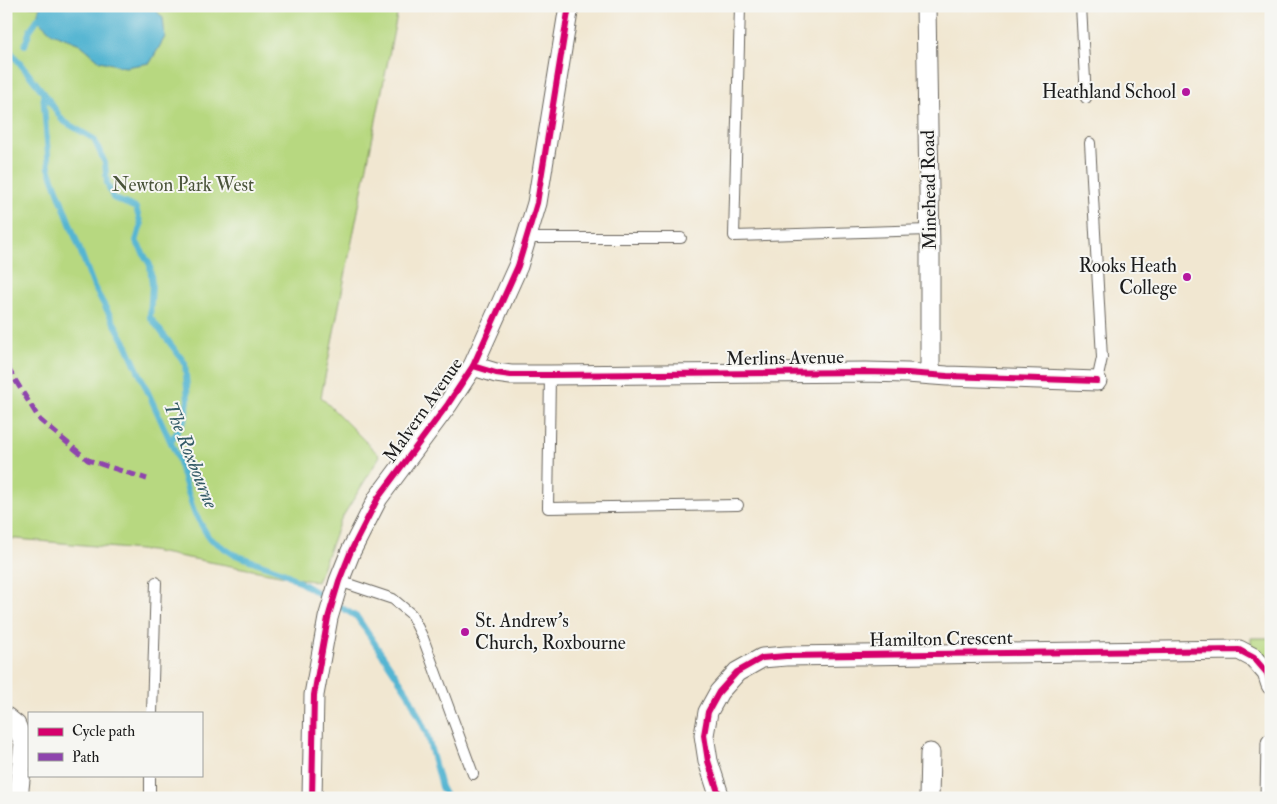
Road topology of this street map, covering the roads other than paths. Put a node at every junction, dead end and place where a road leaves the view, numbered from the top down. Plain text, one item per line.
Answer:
1 (569, 6) edge
2 (740, 6) edge
3 (926, 6) edge
4 (1081, 6) edge
5 (1086, 98) dead end
6 (1090, 143) dead end
7 (929, 230) junction
8 (526, 238) junction
9 (681, 238) dead end
10 (473, 366) junction
11 (930, 374) junction
12 (550, 375) junction
13 (1098, 381) joint
14 (738, 505) dead end
15 (339, 581) junction
16 (156, 582) dead end
17 (1271, 685) edge
18 (152, 712) edge
19 (6, 717) edge
20 (1271, 743) edge
21 (930, 753) dead end
22 (473, 774) dead end
23 (150, 776) edge
24 (18, 798) edge
25 (150, 798) edge
26 (312, 798) edge
27 (720, 798) edge
28 (929, 798) edge
29 (1270, 798) edge

1 - 8 street, Malvern Avenue
2 - 7 lane
3 - 7 street, Minehead Road
4 - 5 lane
6 - 13 lane
7 - 11 street, Minehead Road
8 - 9 lane
8 - 10 street, Malvern Avenue
10 - 12 street, Merlins Avenue
10 - 15 street, Malvern Avenue
11 - 12 street, Merlins Avenue
11 - 13 street, Merlins Avenue
12 - 14 lane
15 - 22 lane
15 - 26 street, Malvern Avenue
16 - 18 lane
17 - 27 street, Hamilton Crescent
19 - 24 street
20 - 29 street
21 - 28 street
23 - 25 lane

